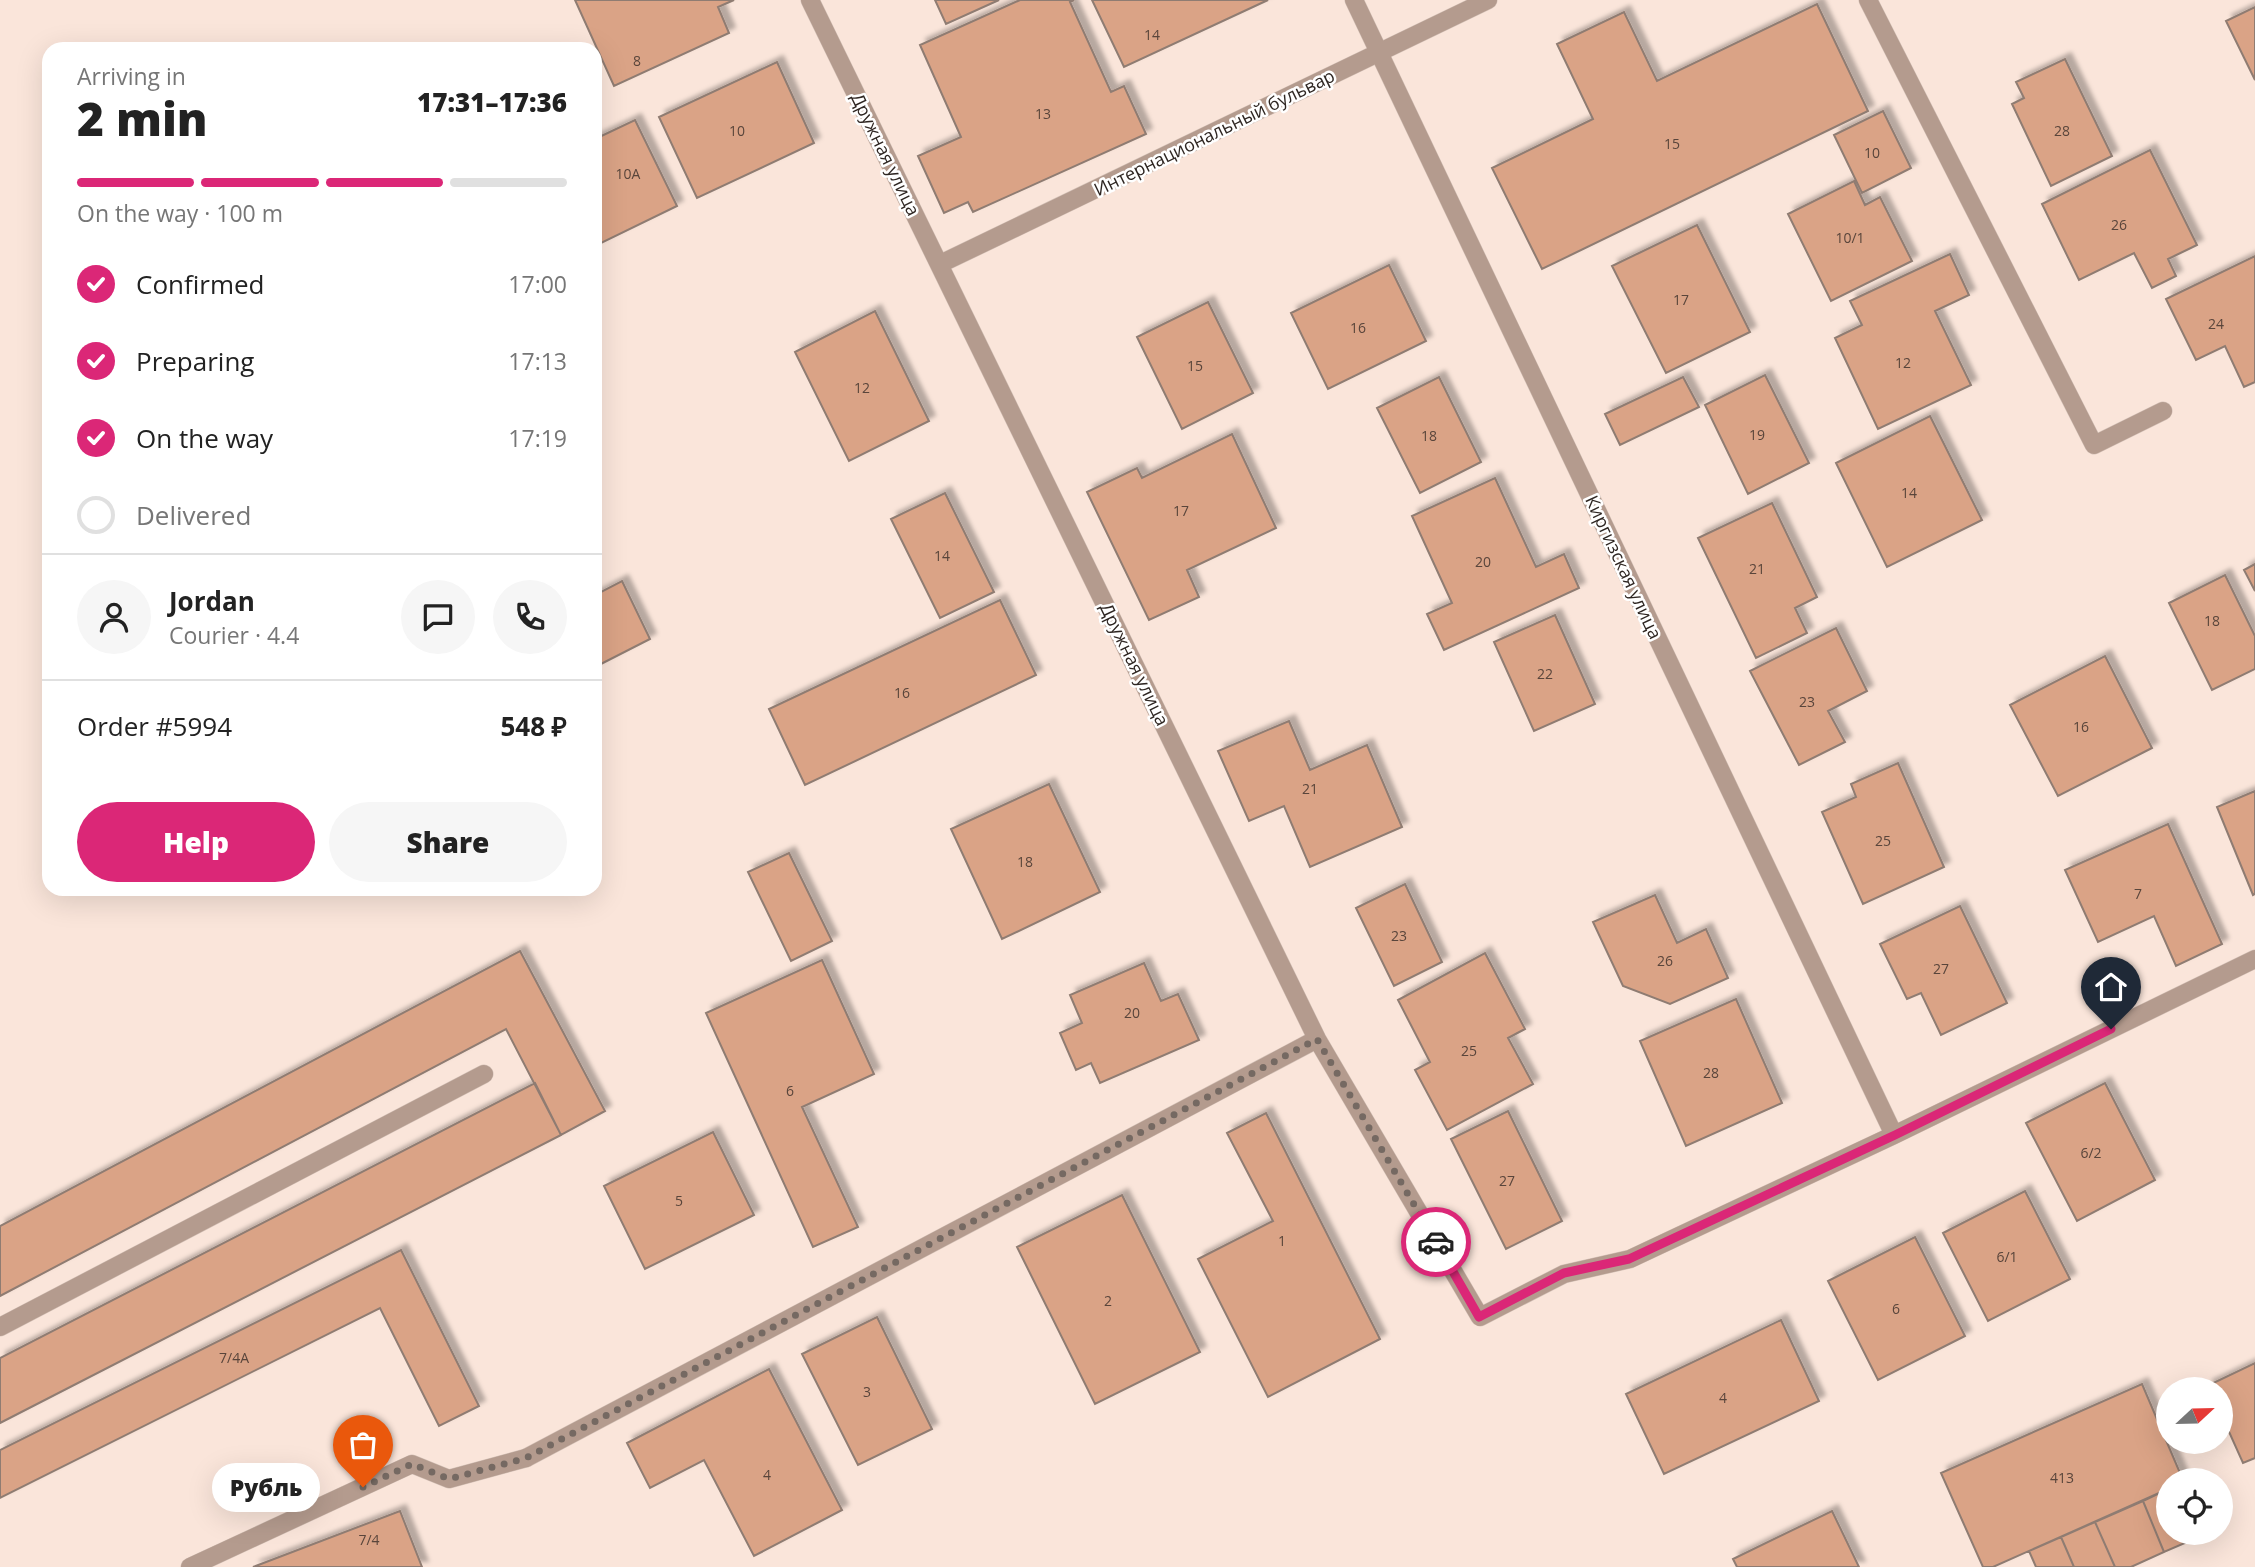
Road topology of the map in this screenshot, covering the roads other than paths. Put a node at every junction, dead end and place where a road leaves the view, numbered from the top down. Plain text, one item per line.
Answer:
1 (810, 0) edge
2 (1354, 0) edge
3 (1488, 0) edge
4 (1868, 0) edge
5 (1379, 52) junction
6 (940, 264) junction
7 (2162, 411) dead end
8 (2255, 959) edge
9 (1317, 1039) junction
10 (484, 1074) dead end
11 (1895, 1135) junction
12 (0, 1327) edge
13 (190, 1567) edge

1 - 6 street, Дружная улица
2 - 5 street, Киргизская улица
3 - 5 street, Интернациональный бульвар
4 - 7 street
5 - 6 street, Интернациональный бульвар
5 - 11 street, Киргизская улица
6 - 9 street, Дружная улица
8 - 11 street
9 - 11 street, Дружная улица
9 - 13 street
10 - 12 street

